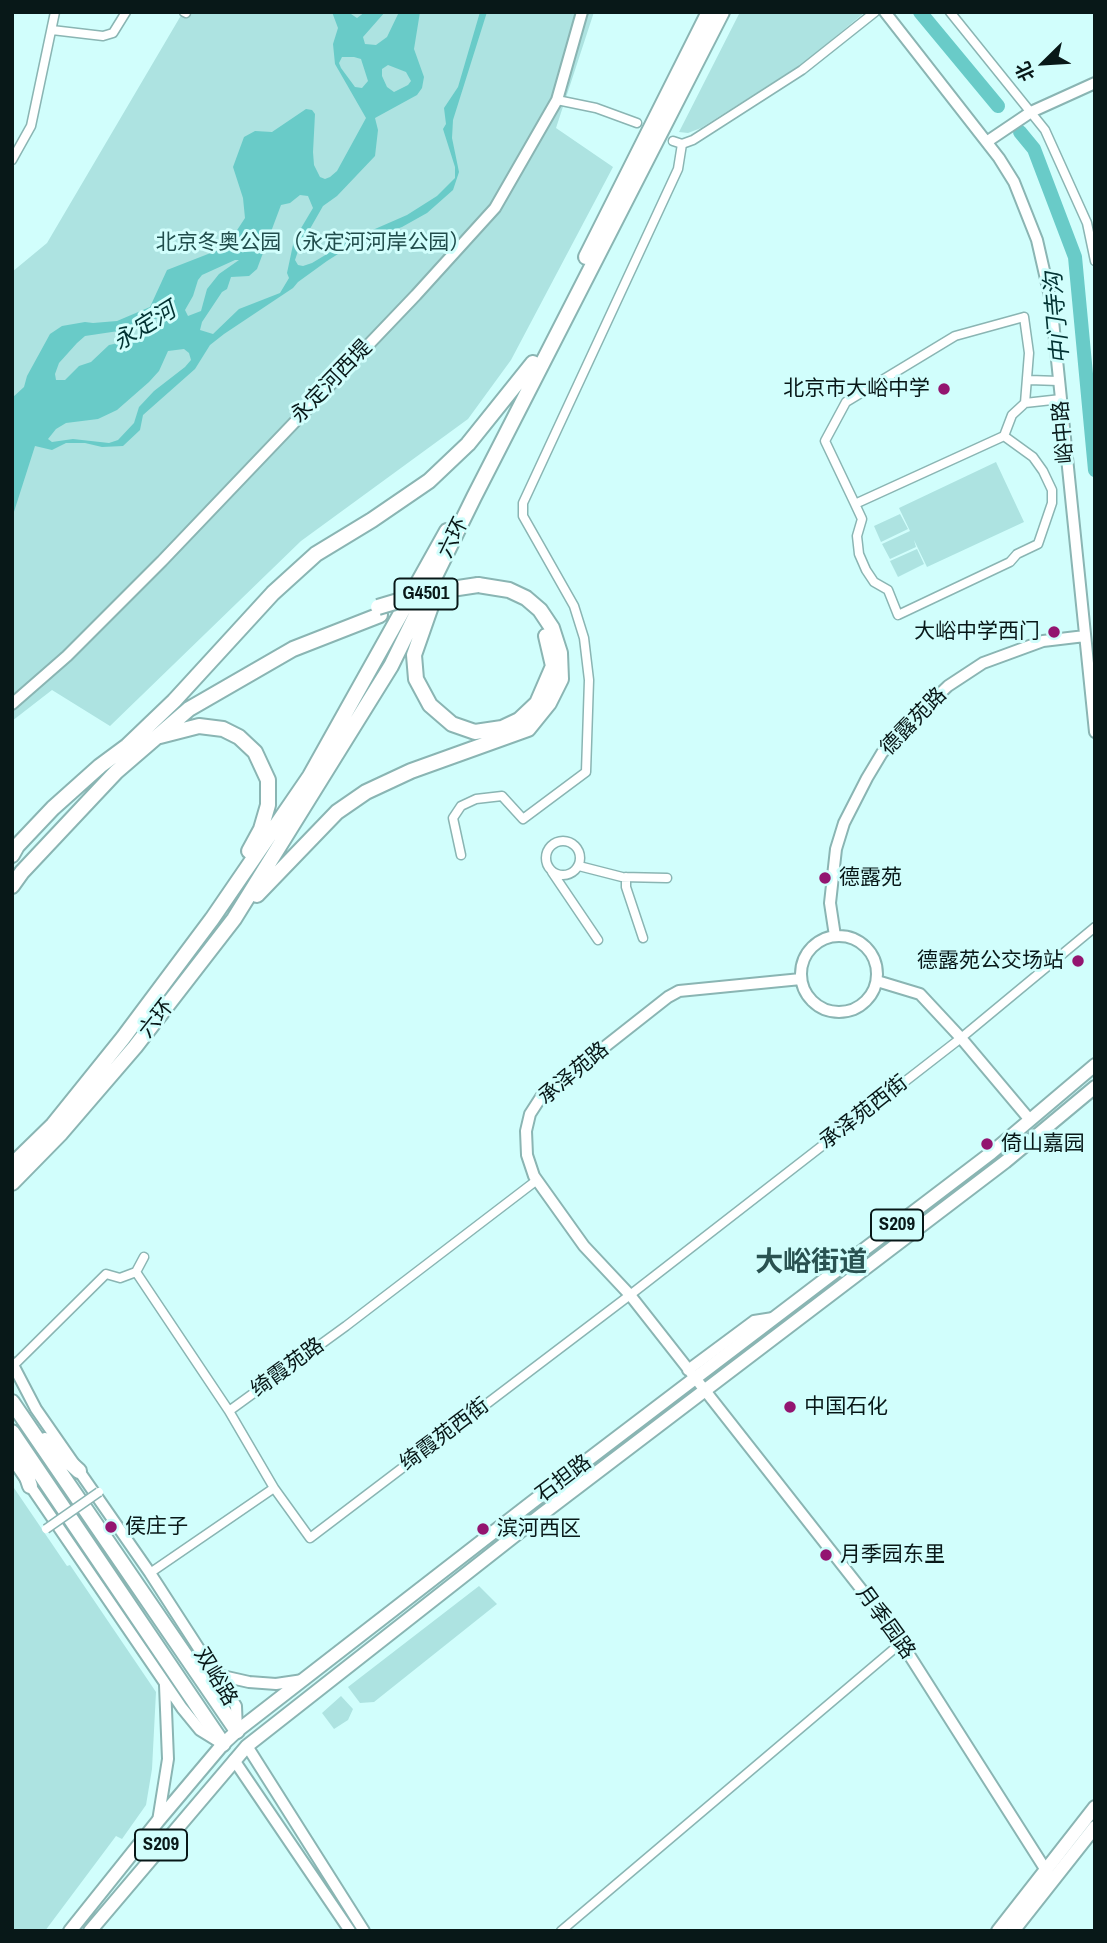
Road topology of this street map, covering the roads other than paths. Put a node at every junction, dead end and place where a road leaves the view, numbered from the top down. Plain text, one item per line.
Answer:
1 (55, 12) edge
2 (126, 12) edge
3 (582, 12) edge
4 (709, 12) edge
5 (722, 12) edge
6 (875, 12) edge
7 (885, 12) edge
8 (950, 12) edge
9 (52, 30) junction
10 (1095, 83) edge
11 (556, 100) junction
12 (1031, 111) junction
13 (637, 123) dead end
14 (988, 141) junction
15 (12, 160) edge
16 (1095, 261) edge
17 (533, 363) junction
18 (1029, 380) junction
19 (1059, 381) junction
20 (1061, 399) junction
21 (1025, 403) junction
22 (1004, 436) junction
23 (474, 497) junction
24 (855, 505) junction
25 (478, 589) junction
26 (379, 611) junction
27 (1085, 636) junction
28 (12, 704) edge
29 (1095, 732) edge
30 (156, 738) junction
31 (127, 746) junction
32 (14, 849) edge
33 (461, 855) dead end
34 (579, 866) junction
35 (550, 870) junction
36 (626, 877) junction
37 (667, 878) dead end
38 (12, 886) edge
39 (212, 919) junction
40 (234, 919) junction
41 (1095, 927) edge
42 (835, 936) junction
43 (643, 938) dead end
44 (598, 940) dead end
45 (801, 979) junction
46 (877, 981) junction
47 (961, 1038) junction
48 (1095, 1065) edge
49 (1095, 1087) edge
50 (1030, 1120) junction
51 (57, 1129) junction
52 (12, 1166) edge
53 (537, 1180) junction
54 (12, 1183) edge
55 (144, 1257) dead end
56 (136, 1272) junction
57 (629, 1295) junction
58 (13, 1364) edge
59 (692, 1375) junction
60 (705, 1392) junction
61 (12, 1402) edge
62 (229, 1411) junction
63 (26, 1422) junction
64 (12, 1432) edge
65 (12, 1459) edge
66 (79, 1471) junction
67 (30, 1486) junction
68 (274, 1488) junction
69 (99, 1492) dead end
70 (46, 1529) dead end
71 (150, 1573) junction
72 (901, 1643) junction
73 (211, 1668) junction
74 (303, 1680) junction
75 (165, 1685) junction
76 (237, 1731) junction
77 (223, 1744) junction
78 (247, 1746) junction
79 (234, 1759) junction
80 (1095, 1807) edge
81 (158, 1821) junction
82 (1095, 1826) edge
83 (1045, 1869) junction
84 (1052, 1881) junction
85 (70, 1931) edge
86 (90, 1931) edge
87 (350, 1931) edge
88 (365, 1931) edge
89 (561, 1931) edge
90 (999, 1931) edge
91 (1013, 1931) edge

1 - 9 street
2 - 9 street
3 - 11 street, 永定河西堤
4 - 17 highway, 六环 / G4501
5 - 23 highway, 六环 / G4501
6 - 33 street
7 - 14 street, 峪中路
8 - 12 street
9 - 15 street
10 - 12 street
11 - 13 street
11 - 28 street, 永定河西堤
12 - 14 street
12 - 16 street
14 - 19 street, 峪中路
17 - 31 highway
17 - 39 highway, 六环 / G4501
18 - 19 street
18 - 21 street
18 - 24 street
19 - 20 street, 峪中路
20 - 21 street
20 - 27 street, 峪中路
21 - 22 street
22 - 24 street
22 - 24 street
23 - 25 highway
23 - 40 highway, 六环 / G4501
25 - 26 highway
25 - 40 highway
26 - 30 highway
26 - 31 highway
27 - 29 street, 峪中路
27 - 42 street, 德露苑路
30 - 38 highway
30 - 39 highway
31 - 32 highway
34 - 35 street
34 - 35 street
34 - 36 street
35 - 44 street
36 - 37 street
36 - 43 street
39 - 51 highway, 六环 / G4501
40 - 51 highway, 六环 / G4501
41 - 47 street, 承泽苑西街
42 - 45 street
42 - 46 street
45 - 46 street
45 - 53 street, 承泽苑路
46 - 47 street
47 - 50 street
47 - 57 street, 承泽苑西街
48 - 50 main road, 石担路 / S209
49 - 60 main road, 石担路 / S209
50 - 59 main road, 石担路 / S209
51 - 52 highway, G4501
51 - 54 highway, G4501
53 - 57 street, 承泽苑路
53 - 62 street, 绮霞苑路
55 - 56 street
56 - 58 street
56 - 62 street
57 - 59 street, 承泽苑路
57 - 68 street, 绮霞苑西街
58 - 66 street, 双峪路
59 - 60 street, 月季园路
59 - 74 main road, 石担路 / S209
60 - 72 street, 月季园路
60 - 78 main road, 石担路 / S209
61 - 63 highway, 双峪路
62 - 68 street, 绮霞苑路
63 - 66 highway
63 - 76 highway, 双峪路
64 - 67 highway
64 - 77 highway, 双峪路
65 - 67 street, 双峪路
66 - 71 street, 双峪路
67 - 75 street, 双峪路
68 - 71 street
69 - 70 street, bridge
71 - 73 street, 双峪路
72 - 83 street, 月季园路
72 - 89 street
73 - 74 street
73 - 76 street, 双峪路
74 - 76 main road, 石担路 / S209
75 - 77 street, 双峪路
75 - 81 street
76 - 77 main road, 石担路 / S209
76 - 78 main road
77 - 79 main road
77 - 81 main road, 石担路 / S209
78 - 79 main road, 石担路 / S209
78 - 88 street
79 - 86 main road, 石担路 / S209
79 - 87 street
80 - 83 main road
81 - 85 main road, 石担路 / S209
82 - 84 main road
83 - 84 street, 月季园路
83 - 90 main road
84 - 91 main road

